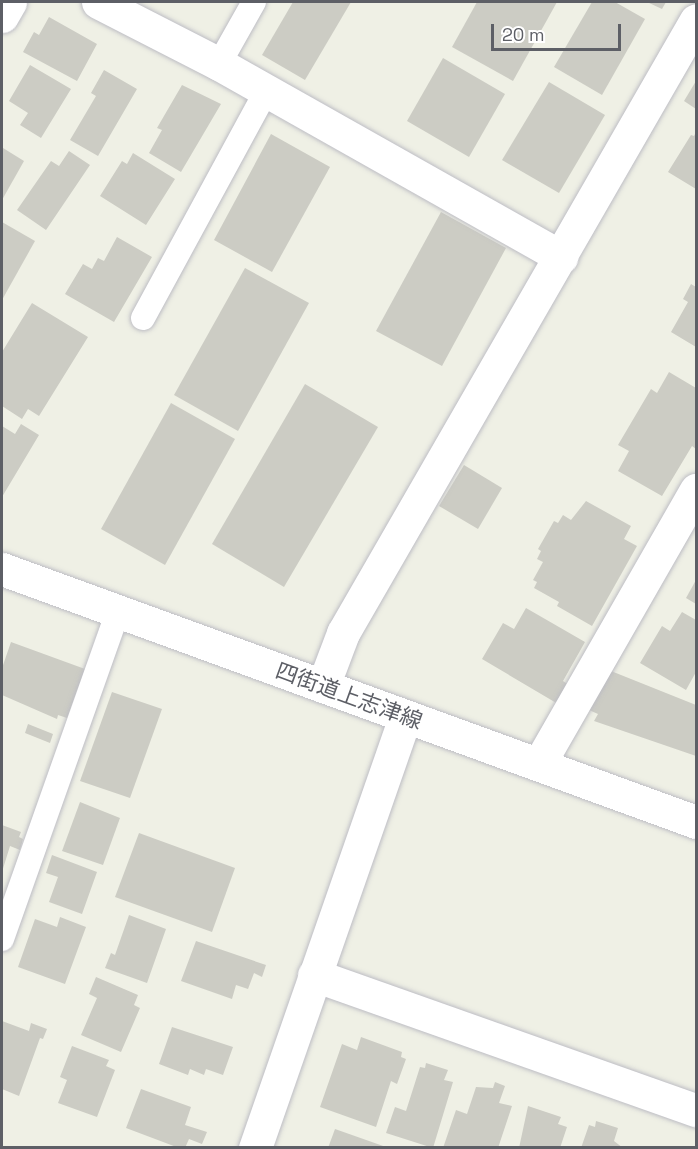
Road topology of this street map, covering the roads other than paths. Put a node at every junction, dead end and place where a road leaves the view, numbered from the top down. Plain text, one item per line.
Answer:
1 (10, 2) edge
2 (98, 2) edge
3 (254, 2) edge
4 (2, 16) edge
5 (696, 20) edge
6 (219, 64) junction
7 (266, 90) junction
8 (561, 256) junction
9 (143, 318) dead end
10 (696, 490) edge
11 (2, 569) edge
12 (118, 612) junction
13 (323, 687) junction
14 (405, 717) junction
15 (539, 765) junction
16 (696, 822) edge
17 (2, 939) edge
18 (314, 975) junction
19 (696, 1110) edge
20 (255, 1148) edge

1 - 4 street
2 - 6 street
3 - 6 lane
5 - 8 street
6 - 7 street
7 - 8 street
7 - 9 lane
8 - 13 street
10 - 15 street
11 - 12 street, 四街道上志津線
12 - 13 street, 四街道上志津線
12 - 17 lane
13 - 14 street, 四街道上志津線
14 - 15 street, 四街道上志津線
14 - 18 street
15 - 16 street, 四街道上志津線
18 - 19 street
18 - 20 street

